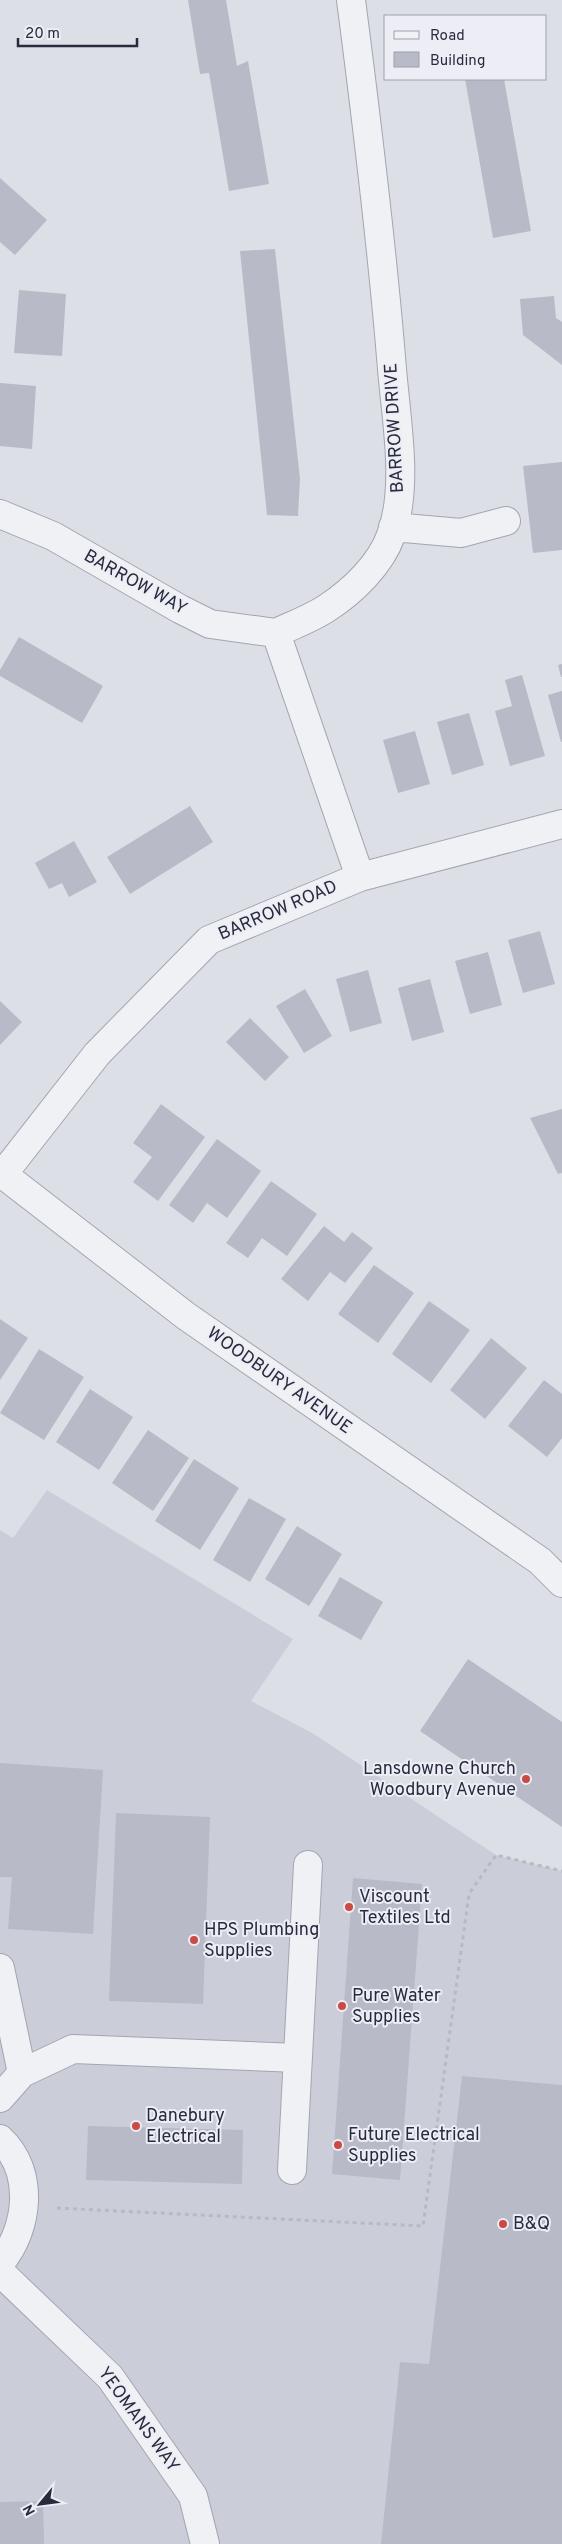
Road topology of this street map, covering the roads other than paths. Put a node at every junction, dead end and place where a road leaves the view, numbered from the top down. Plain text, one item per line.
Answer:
1 (351, 0) edge
2 (0, 514) edge
3 (506, 521) dead end
4 (393, 526) junction
5 (276, 633) junction
6 (562, 824) edge
7 (360, 877) junction
8 (2, 1173) edge
9 (562, 1583) edge
10 (308, 1865) dead end
11 (0, 1968) edge
12 (298, 2058) junction
13 (22, 2073) junction
14 (0, 2098) edge
15 (0, 2139) edge
16 (292, 2170) dead end
17 (0, 2263) edge
18 (0, 2272) edge
19 (205, 2544) edge

1 - 4 street, BARROW DRIVE
2 - 5 street, BARROW WAY
3 - 4 street
4 - 5 street, BARROW DRIVE
5 - 7 street
6 - 7 street, BARROW ROAD
7 - 8 street, BARROW ROAD
8 - 9 street, WOODBURY AVENUE
10 - 12 street
11 - 13 street
12 - 13 street
12 - 16 street
13 - 14 street
15 - 17 street
18 - 19 street, YEOMANS WAY

